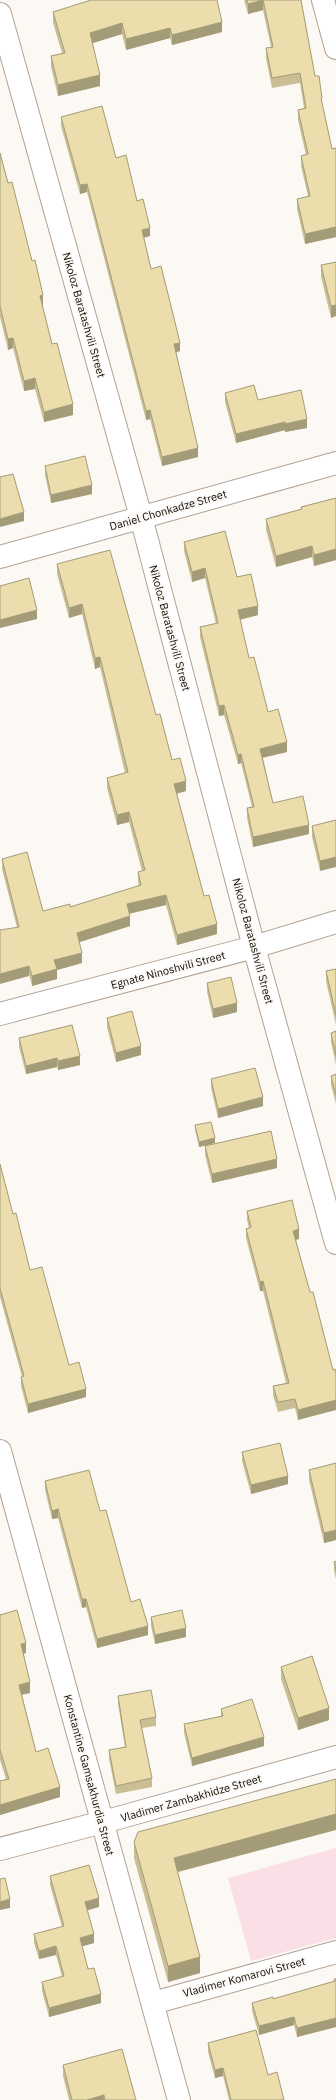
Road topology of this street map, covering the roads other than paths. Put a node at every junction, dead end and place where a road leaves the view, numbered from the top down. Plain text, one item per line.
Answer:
1 (8, 0) edge
2 (323, 0) edge
3 (0, 2) edge
4 (0, 14) edge
5 (336, 48) edge
6 (336, 463) edge
7 (141, 517) junction
8 (0, 557) edge
9 (336, 922) edge
10 (254, 947) junction
11 (0, 1014) edge
12 (336, 1243) edge
13 (0, 1451) edge
14 (336, 1757) edge
15 (102, 1822) junction
16 (0, 1849) edge
17 (336, 1952) edge
18 (153, 2003) junction
19 (180, 2100) edge

1 - 3 street
2 - 5 street
4 - 7 street, Nikoloz Baratashvili Street
6 - 7 street, Daniel Chonkadze Street
7 - 8 street, Daniel Chonkadze Street
7 - 10 street, Nikoloz Baratashvili Street
9 - 10 street, Egnate Ninoshvili Street
10 - 11 street, Egnate Ninoshvili Street
10 - 12 street, Nikoloz Baratashvili Street
13 - 15 street, Konstantine Gamsakhurdia Street
14 - 15 street, Vladimer Zambakhidze Street
15 - 16 street, Vladimer Zambakhidze Street
15 - 18 street, Konstantine Gamsakhurdia Street
17 - 18 street, Vladimer Komarovi Street
18 - 19 street, Konstantine Gamsakhurdia Street

